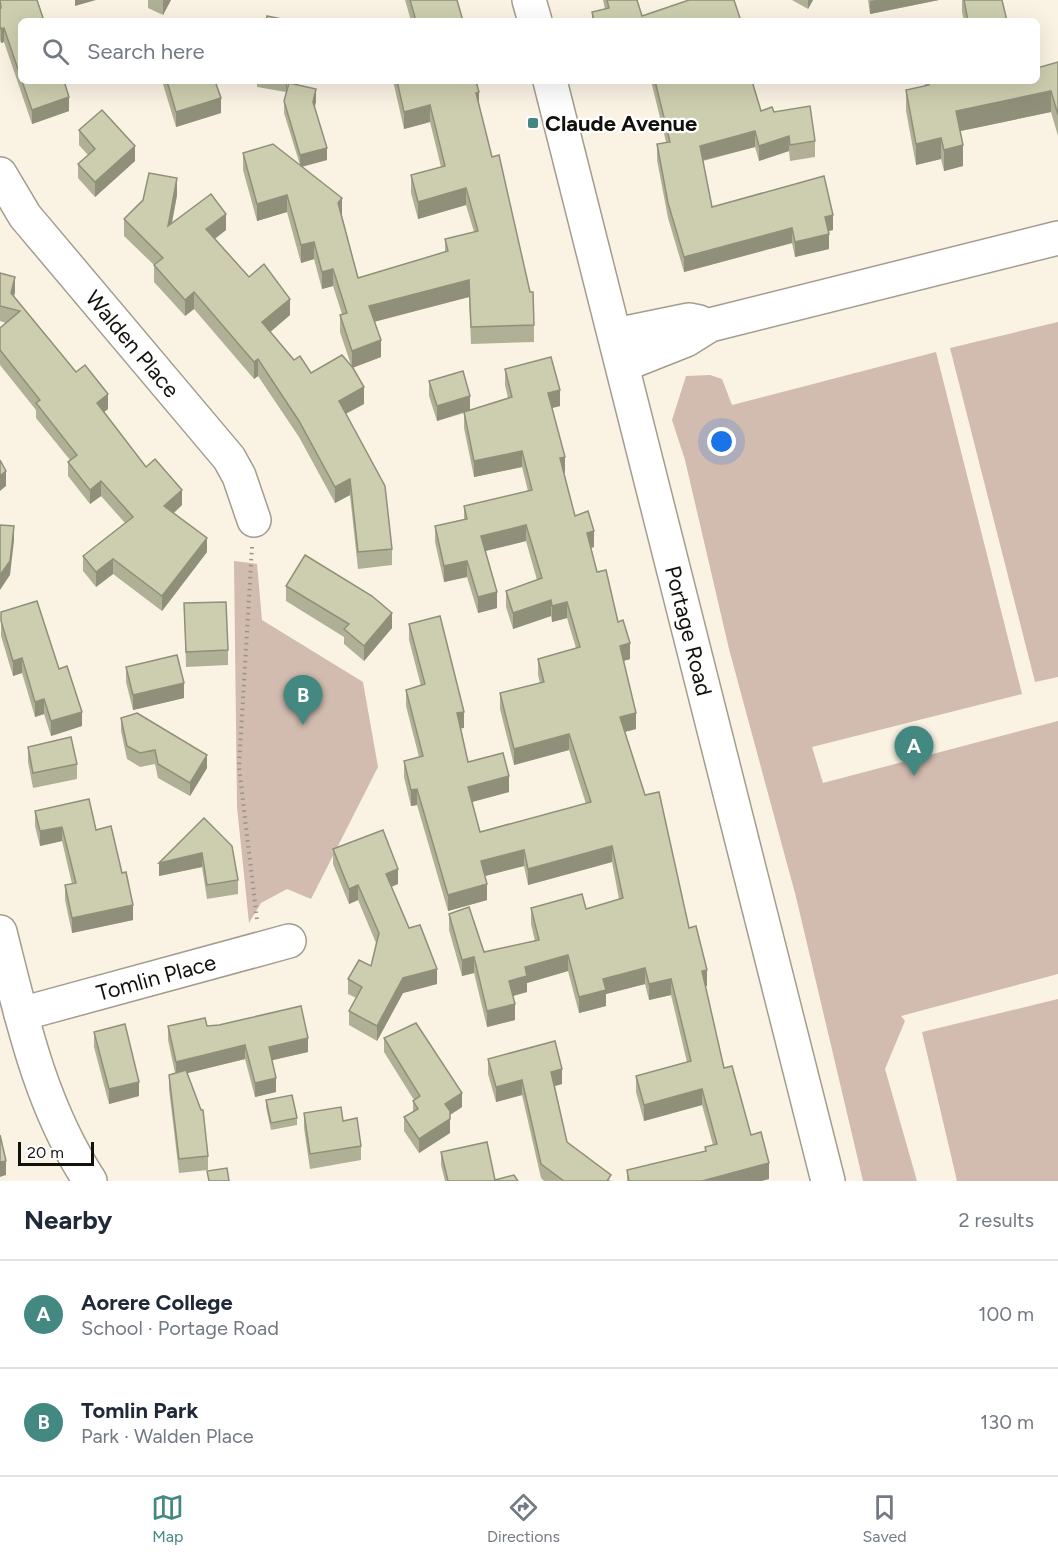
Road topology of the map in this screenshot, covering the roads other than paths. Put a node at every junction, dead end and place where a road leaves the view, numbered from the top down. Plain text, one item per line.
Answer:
1 (529, 0) edge
2 (534, 18) edge
3 (551, 84) edge
4 (0, 174) edge
5 (1058, 238) edge
6 (620, 350) junction
7 (254, 520) road end
8 (0, 932) edge
9 (275, 945) road end
10 (21, 1014) junction
11 (90, 1181) edge
12 (828, 1181) edge

1 - 2 main road
3 - 6 main road, Portage Road
4 - 7 main road, Walden Place
5 - 6 main road
6 - 12 main road, Portage Road
8 - 10 main road
9 - 10 main road, Tomlin Place
10 - 11 main road

